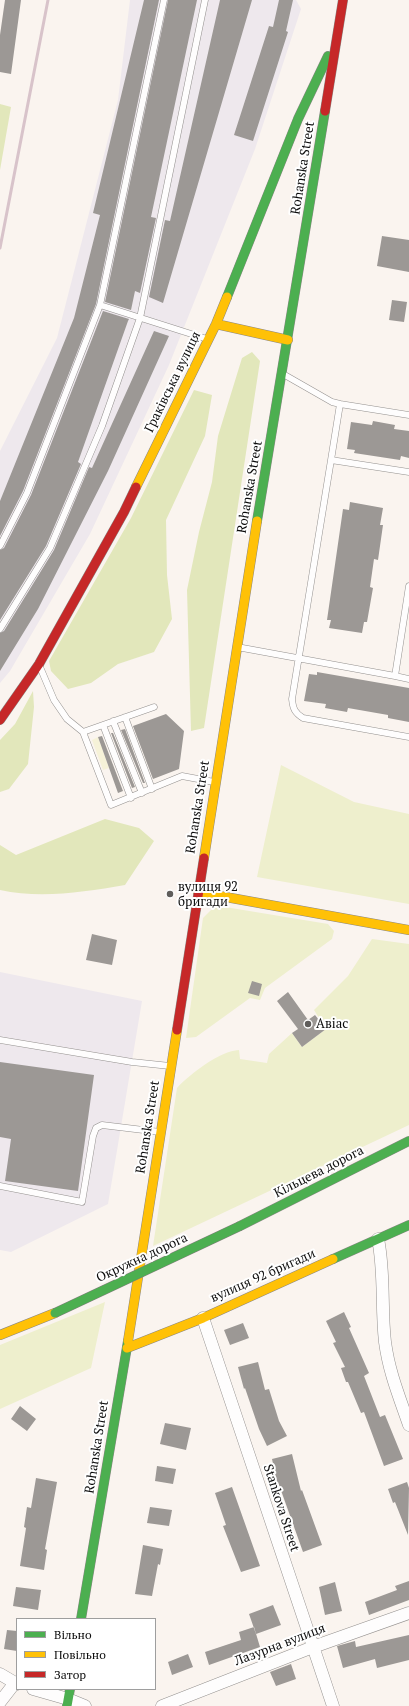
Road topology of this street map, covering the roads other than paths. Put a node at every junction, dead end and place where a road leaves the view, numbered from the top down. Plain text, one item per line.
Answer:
1 (164, 0) edge
2 (205, 0) edge
3 (343, 0) edge
4 (336, 40) junction
5 (100, 305) junction
6 (140, 318) junction
7 (216, 324) junction
8 (209, 339) junction
9 (288, 340) junction
10 (282, 373) junction
11 (340, 404) junction
12 (409, 414) edge
13 (331, 460) junction
14 (409, 472) edge
15 (0, 546) edge
16 (409, 586) edge
17 (0, 629) edge
18 (237, 647) junction
19 (39, 664) junction
20 (395, 676) junction
21 (409, 679) edge
22 (154, 707) dead end
23 (125, 717) junction
24 (0, 720) edge
25 (113, 721) junction
26 (103, 725) junction
27 (83, 732) junction
28 (409, 737) edge
29 (216, 782) junction
30 (152, 789) junction
31 (142, 793) junction
32 (131, 798) junction
33 (198, 892) junction
34 (409, 930) edge
35 (0, 1040) edge
36 (170, 1066) junction
37 (160, 1132) junction
38 (409, 1141) edge
39 (0, 1186) edge
40 (409, 1225) edge
41 (240, 1226) joint
42 (378, 1239) junction
43 (202, 1318) junction
44 (0, 1335) edge
45 (127, 1348) junction
46 (404, 1396) edge
47 (409, 1424) edge
48 (409, 1613) edge
49 (81, 1618) edge
50 (313, 1647) junction
51 (0, 1674) edge
52 (16, 1684) edge
53 (37, 1690) edge
54 (68, 1698) edge
55 (0, 1702) edge
56 (85, 1706) edge
57 (162, 1706) edge
58 (333, 1706) edge

1 - 5 lane
2 - 6 lane
3 - 4 main road, Rohanska Street
4 - 7 main road, Граківська вулиця
4 - 9 main road, Rohanska Street
5 - 6 lane
5 - 15 lane
6 - 8 lane
6 - 17 lane
7 - 8 main road, Граківська вулиця
7 - 9 main road
8 - 19 main road, Граківська вулиця
9 - 10 main road, Rohanska Street
10 - 11 lane
10 - 18 main road, Rohanska Street
11 - 12 lane
11 - 13 lane
13 - 14 lane
13 - 28 lane
16 - 20 lane
18 - 20 lane
18 - 29 main road, Rohanska Street
19 - 24 main road, Граківська вулиця
19 - 27 lane
20 - 21 lane
22 - 23 lane
23 - 25 lane
23 - 30 lane
25 - 26 lane
25 - 31 lane
26 - 27 lane
26 - 32 lane
27 - 32 lane
29 - 30 lane
29 - 33 main road, Rohanska Street
30 - 31 lane
31 - 32 lane
33 - 34 main road
33 - 36 main road, Rohanska Street
35 - 36 lane
36 - 37 main road, Rohanska Street
37 - 39 lane
37 - 45 main road, Rohanska Street
38 - 41 main road, Кільцева дорога
40 - 42 main road, вулиця 92 бригади
41 - 44 main road, Окружна дорога, bridge
42 - 43 main road, вулиця 92 бригади
42 - 46 street
43 - 45 main road, вулиця 92 бригади
43 - 50 street, Stankova Street
45 - 49 main road, Rohanska Street
46 - 47 street
48 - 50 street, Лазурна вулиця
50 - 57 street, Лазурна вулиця
50 - 58 street, Stankova Street
51 - 52 street
52 - 55 street
53 - 54 street
54 - 56 street

